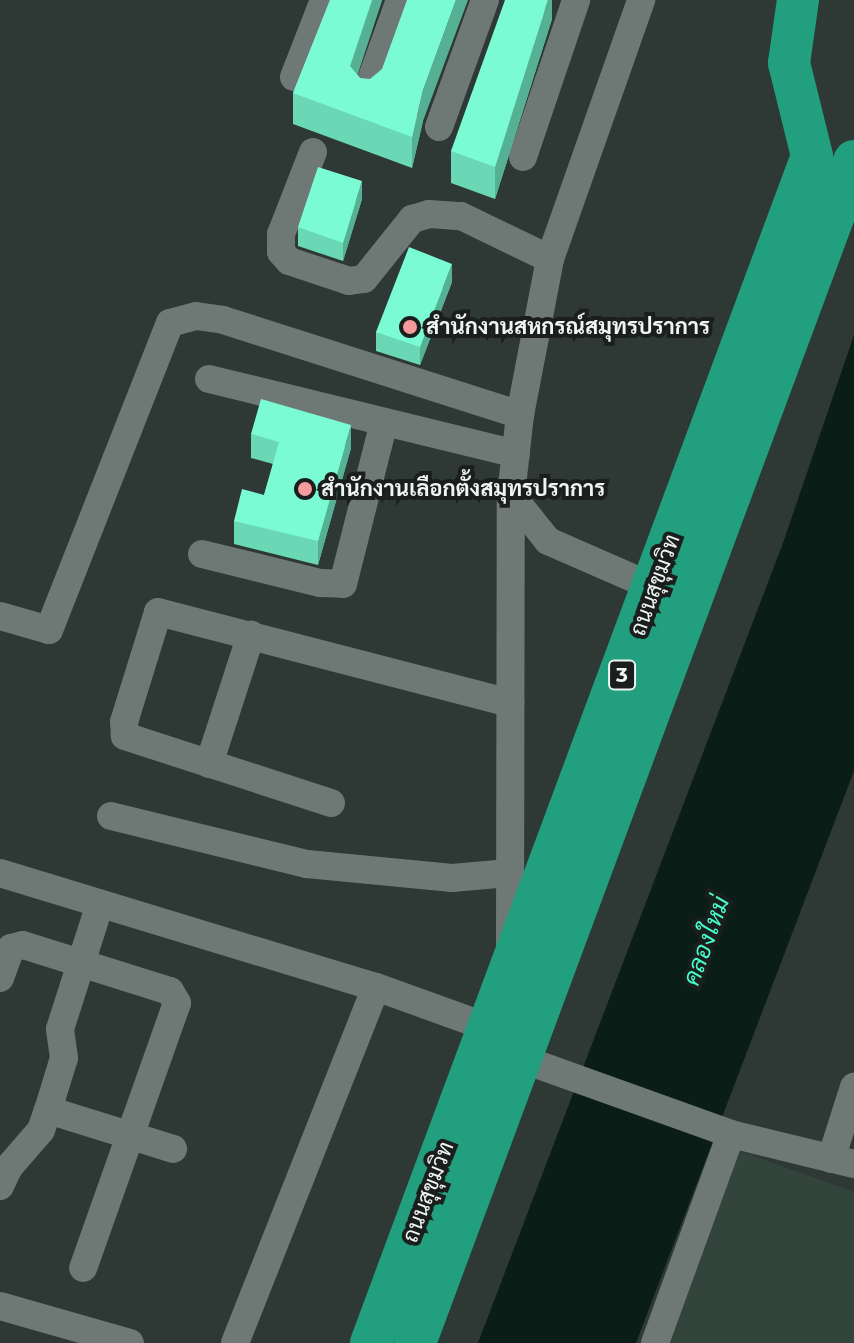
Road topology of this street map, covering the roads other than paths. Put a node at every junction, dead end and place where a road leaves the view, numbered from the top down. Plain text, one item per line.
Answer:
1 (324, 0) edge
2 (400, 0) edge
3 (485, 0) edge
4 (576, 0) edge
5 (641, 0) edge
6 (798, 0) edge
7 (294, 77) dead end
8 (366, 94) edge
9 (439, 127) dead end
10 (313, 152) dead end
11 (523, 157) dead end
12 (850, 187) edge
13 (550, 259) junction
14 (209, 379) dead end
15 (520, 415) junction
16 (384, 422) junction
17 (516, 454) junction
18 (511, 495) junction
19 (202, 554) dead end
20 (655, 587) junction
21 (693, 604) junction
22 (0, 616) edge
23 (251, 635) junction
24 (510, 703) junction
25 (209, 764) junction
26 (331, 803) dead end
27 (111, 816) dead end
28 (0, 873) edge
29 (509, 873) junction
30 (100, 904) junction
31 (82, 962) junction
32 (511, 975) junction
33 (0, 978) edge
34 (376, 987) junction
35 (490, 1028) junction
36 (538, 1065) junction
37 (854, 1087) edge
38 (48, 1110) junction
39 (727, 1132) junction
40 (131, 1135) junction
41 (173, 1149) dead end
42 (843, 1161) edge
43 (0, 1186) edge
44 (83, 1268) dead end
45 (0, 1306) edge
46 (130, 1343) edge
47 (235, 1343) edge
48 (371, 1343) edge
49 (415, 1343) edge
50 (655, 1343) edge

1 - 7 street
2 - 8 street
3 - 9 street
4 - 11 street
5 - 13 street
6 - 20 highway, ถนนสุขุมวิท / 3
10 - 13 street
12 - 21 highway, ถนนสุขุมวิท / 3
13 - 15 street
14 - 16 street
15 - 17 street
15 - 22 street
16 - 17 street
16 - 19 street
17 - 18 street
18 - 20 street
18 - 24 street
20 - 21 street
20 - 32 highway, ถนนสุขุมวิท / 3
21 - 36 highway, ถนนสุขุมวิท / 3
23 - 24 street
23 - 25 street
23 - 25 street
24 - 29 street
25 - 26 street
27 - 29 street
28 - 30 street
29 - 32 street
30 - 31 street
30 - 34 street
31 - 33 street
31 - 38 street
31 - 40 street
32 - 35 highway, ถนนสุขุมวิท / 3
34 - 35 street
34 - 47 street
35 - 48 highway, ถนนสุขุมวิท / 3
36 - 39 street
36 - 49 highway, ถนนสุขุมวิท / 3
37 - 42 street
38 - 40 street
38 - 43 street
39 - 42 street
39 - 50 street
40 - 41 street
40 - 44 street
45 - 46 street

